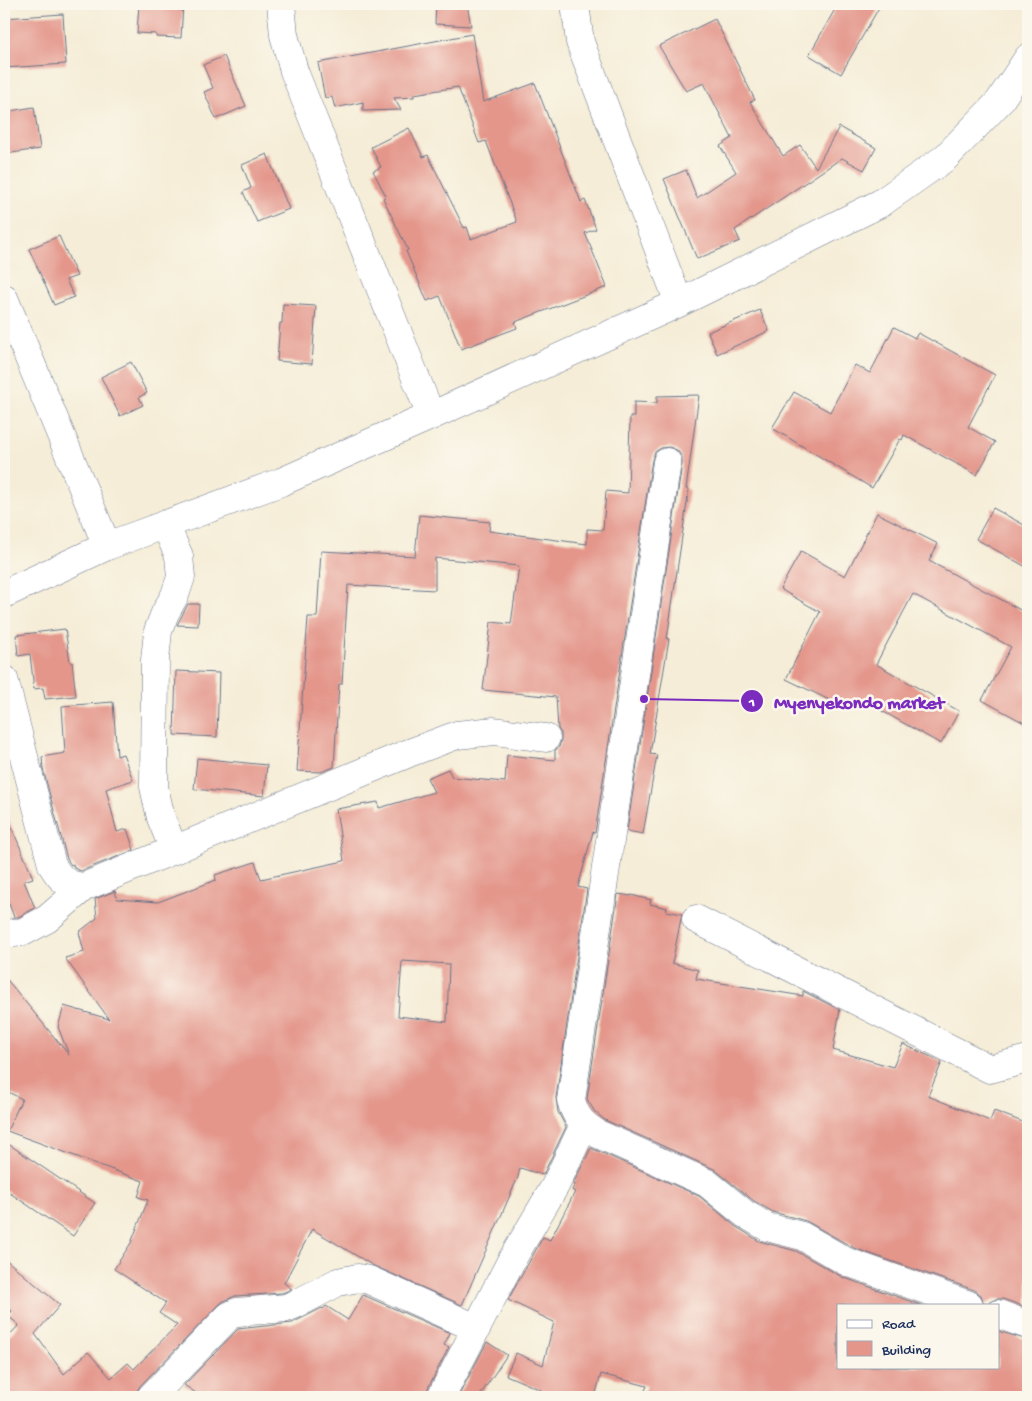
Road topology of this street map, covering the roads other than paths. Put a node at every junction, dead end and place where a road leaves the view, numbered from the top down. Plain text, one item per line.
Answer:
1 (281, 4) edge
2 (575, 4) edge
3 (1028, 58) edge
4 (4, 298) edge
5 (679, 303) junction
6 (431, 416) junction
7 (667, 462) dead end
8 (165, 524) junction
9 (106, 546) junction
10 (4, 594) edge
11 (4, 679) edge
12 (546, 738) dead end
13 (174, 850) junction
14 (84, 887) junction
15 (696, 919) dead end
16 (4, 934) edge
17 (1028, 1060) edge
18 (584, 1125) junction
19 (966, 1304) edge
20 (1000, 1315) edge
21 (1028, 1324) edge
22 (476, 1328) junction
23 (151, 1397) edge
24 (441, 1397) edge

1 - 6 street
2 - 5 street
3 - 5 street
4 - 9 street
5 - 6 street
6 - 8 street
7 - 18 street
8 - 9 street
8 - 13 street
9 - 10 street
11 - 14 street
12 - 13 street
13 - 14 street
14 - 16 street
15 - 17 street
18 - 19 street
18 - 22 street
20 - 21 street
22 - 23 street
22 - 24 street

